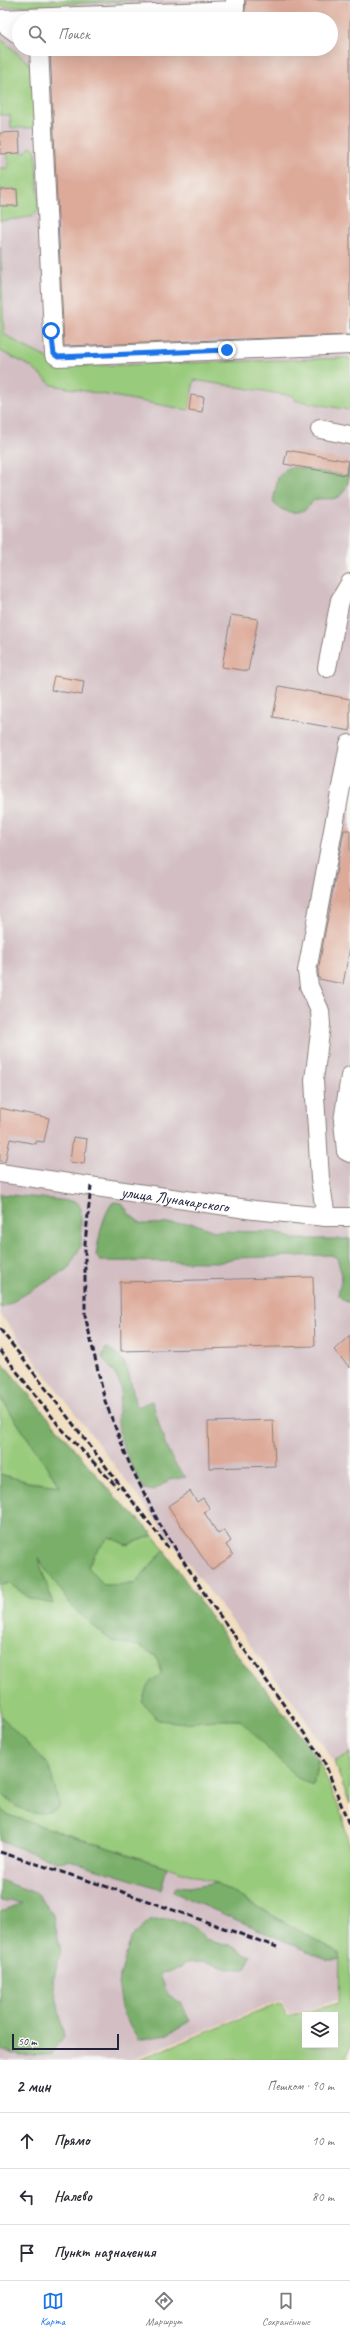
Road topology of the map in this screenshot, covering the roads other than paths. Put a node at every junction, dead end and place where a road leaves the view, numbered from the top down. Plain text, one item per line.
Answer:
1 (235, 0) edge
2 (187, 12) edge
3 (12, 19) edge
4 (0, 20) edge
5 (12, 29) edge
6 (39, 56) edge
7 (350, 345) edge
8 (320, 429) dead end
9 (350, 435) edge
10 (350, 583) edge
11 (327, 668) dead end
12 (349, 744) dead end
13 (350, 1076) edge
14 (350, 1153) edge
15 (0, 1173) edge
16 (326, 1217) junction
17 (350, 1217) edge

1 - 2 street
3 - 4 street
4 - 5 street
6 - 7 street
8 - 9 street
10 - 11 street
12 - 16 street
13 - 14 street
15 - 16 street, улица Луначарского
16 - 17 street, улица Луначарского

